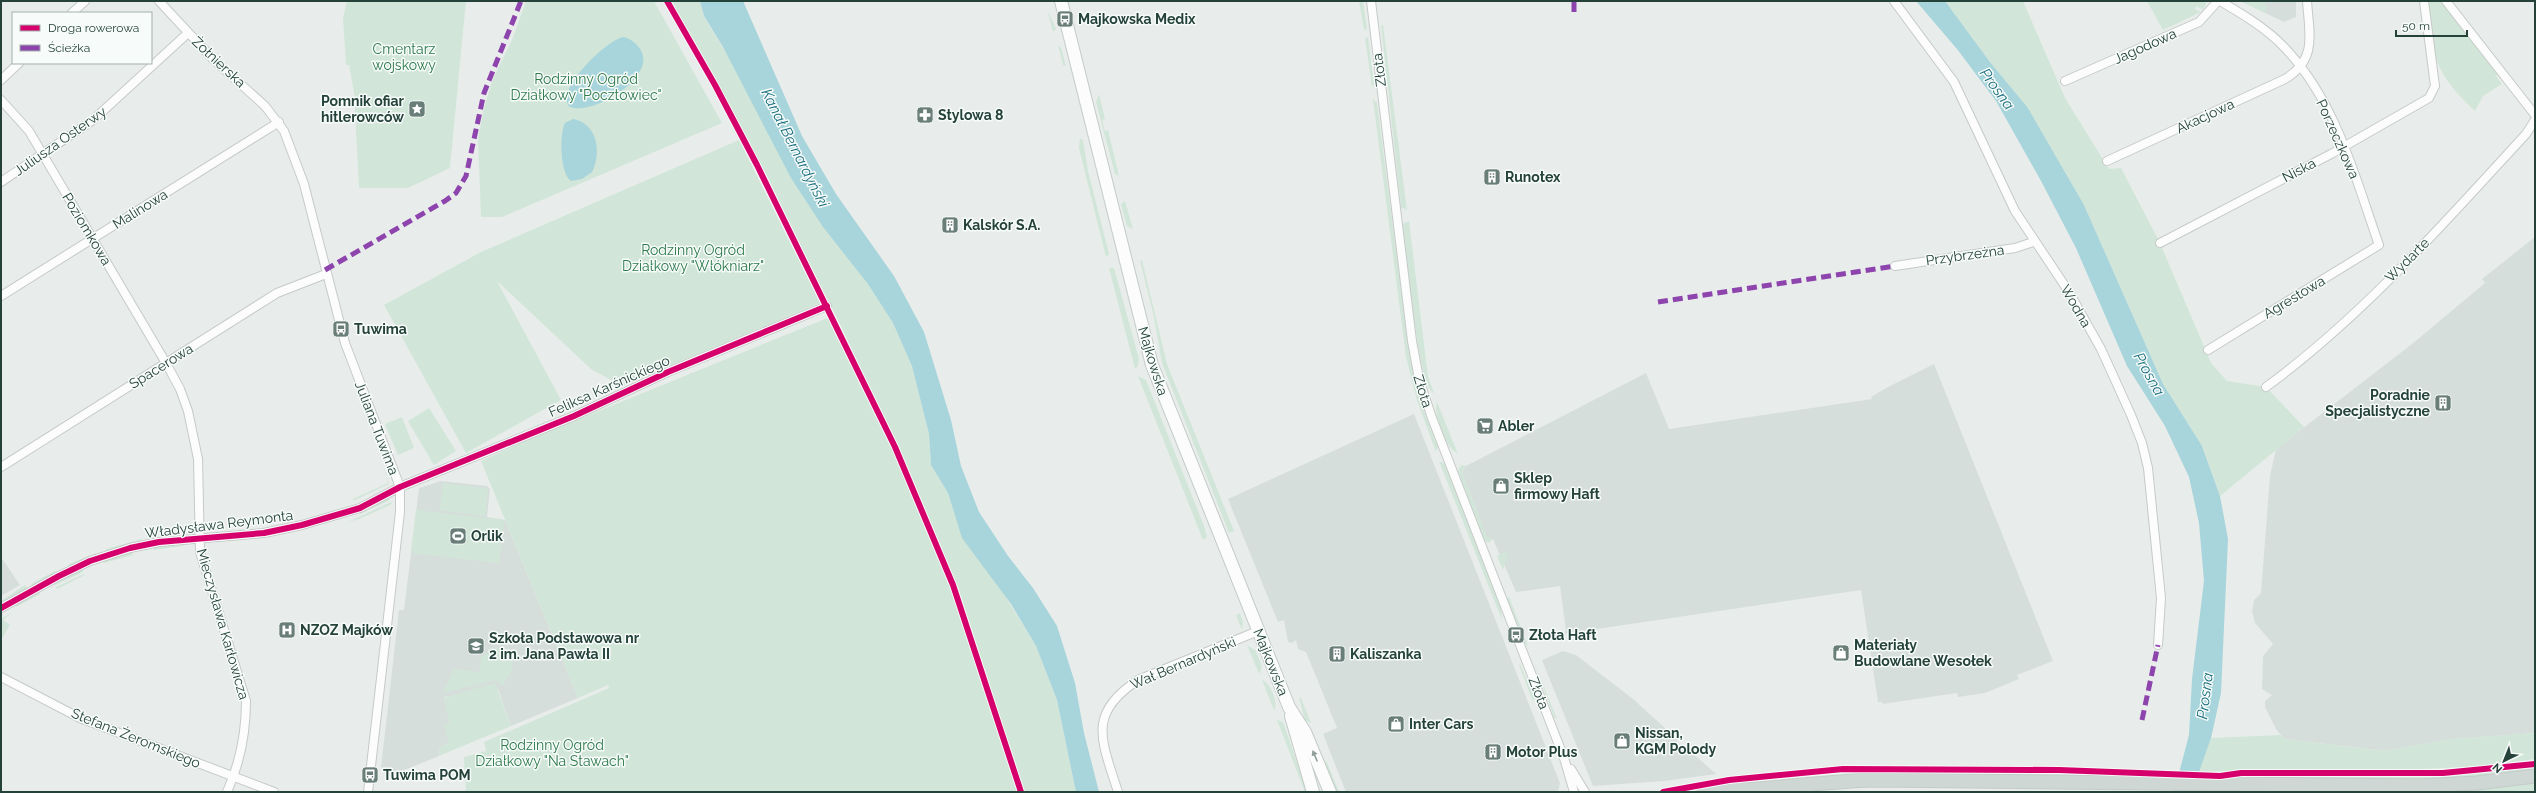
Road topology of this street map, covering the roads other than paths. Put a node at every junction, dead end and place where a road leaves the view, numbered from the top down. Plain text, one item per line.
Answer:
1 (85, 1) edge
2 (159, 1) edge
3 (1060, 1) edge
4 (1371, 1) edge
5 (1894, 1) edge
6 (2219, 1) edge
7 (2307, 1) edge
8 (2424, 1) edge
9 (2446, 1) edge
10 (73, 12) edge
11 (188, 33) junction
12 (18, 64) edge
13 (2301, 67) junction
14 (1, 80) edge
15 (2065, 81) dead end
16 (1, 100) edge
17 (2535, 115) edge
18 (2535, 120) edge
19 (279, 122) junction
20 (2344, 146) junction
21 (42, 155) junction
22 (2107, 160) dead end
23 (1, 182) edge
24 (92, 239) junction
25 (2033, 242) junction
26 (2160, 243) dead end
27 (2379, 245) joint
28 (1895, 266) dead end
29 (326, 274) junction
30 (1, 296) edge
31 (827, 306) dead end
32 (2208, 350) dead end
33 (166, 363) junction
34 (2266, 387) dead end
35 (1, 467) edge
36 (400, 487) junction
37 (199, 538) junction
38 (1, 608) edge
39 (1258, 631) junction
40 (2158, 645) dead end
41 (1, 677) edge
42 (1289, 707) junction
43 (1564, 758) junction
44 (2535, 776) edge
45 (234, 777) junction
46 (1751, 790) edge
47 (227, 792) edge
48 (274, 792) edge
49 (368, 792) edge
50 (1118, 792) edge
51 (1313, 792) edge
52 (1330, 792) edge
53 (1574, 792) edge
54 (1585, 792) edge
55 (1704, 792) edge

1 - 10 street
2 - 11 street, Żołnierska
3 - 39 main road, Majkowska
4 - 43 street, Złota
5 - 25 street, Wodna
6 - 13 street, Porzeczkowa
6 - 15 street, Jagodowa
7 - 13 street
8 - 20 street, Niska
9 - 17 street
11 - 19 street, Żołnierska
11 - 21 street, Juliusza Osterwy
12 - 14 street
13 - 20 street, Porzeczkowa
13 - 22 street, Akacjowa
16 - 21 street, Poziomkowa
18 - 34 street, Wydarte
19 - 24 street, Malinowa
19 - 29 street, Juliana Tuwima
20 - 26 street, Niska
20 - 27 street, Porzeczkowa
21 - 23 street, Juliusza Osterwy
21 - 24 street, Poziomkowa
24 - 30 street, Malinowa
24 - 33 street, Poziomkowa
25 - 28 street, Przybrzeżna
25 - 40 street, Wodna
27 - 32 street, Agrestowa
29 - 33 street, Spacerowa
29 - 36 street, Juliana Tuwima
31 - 36 street, Feliksa Karśnickiego
33 - 35 street, Spacerowa
33 - 37 street, Mieczysława Karłowicza
36 - 37 street, Władysława Reymonta
36 - 49 street, Juliana Tuwima
37 - 38 street, Władysława Reymonta
37 - 45 street, Mieczysława Karłowicza
39 - 42 main road, Majkowska
39 - 50 street, Wał Bernardyński
41 - 45 street, Stefana Żeromskiego
42 - 51 main road, Majkowska
52 -> 42 main road, Majkowska
43 - 53 street, Złota
43 - 54 street, Złota
44 - 46 main road
45 - 47 street, Mieczysława Karłowicza
45 - 48 street, Stefana Żeromskiego
46 - 55 main road

